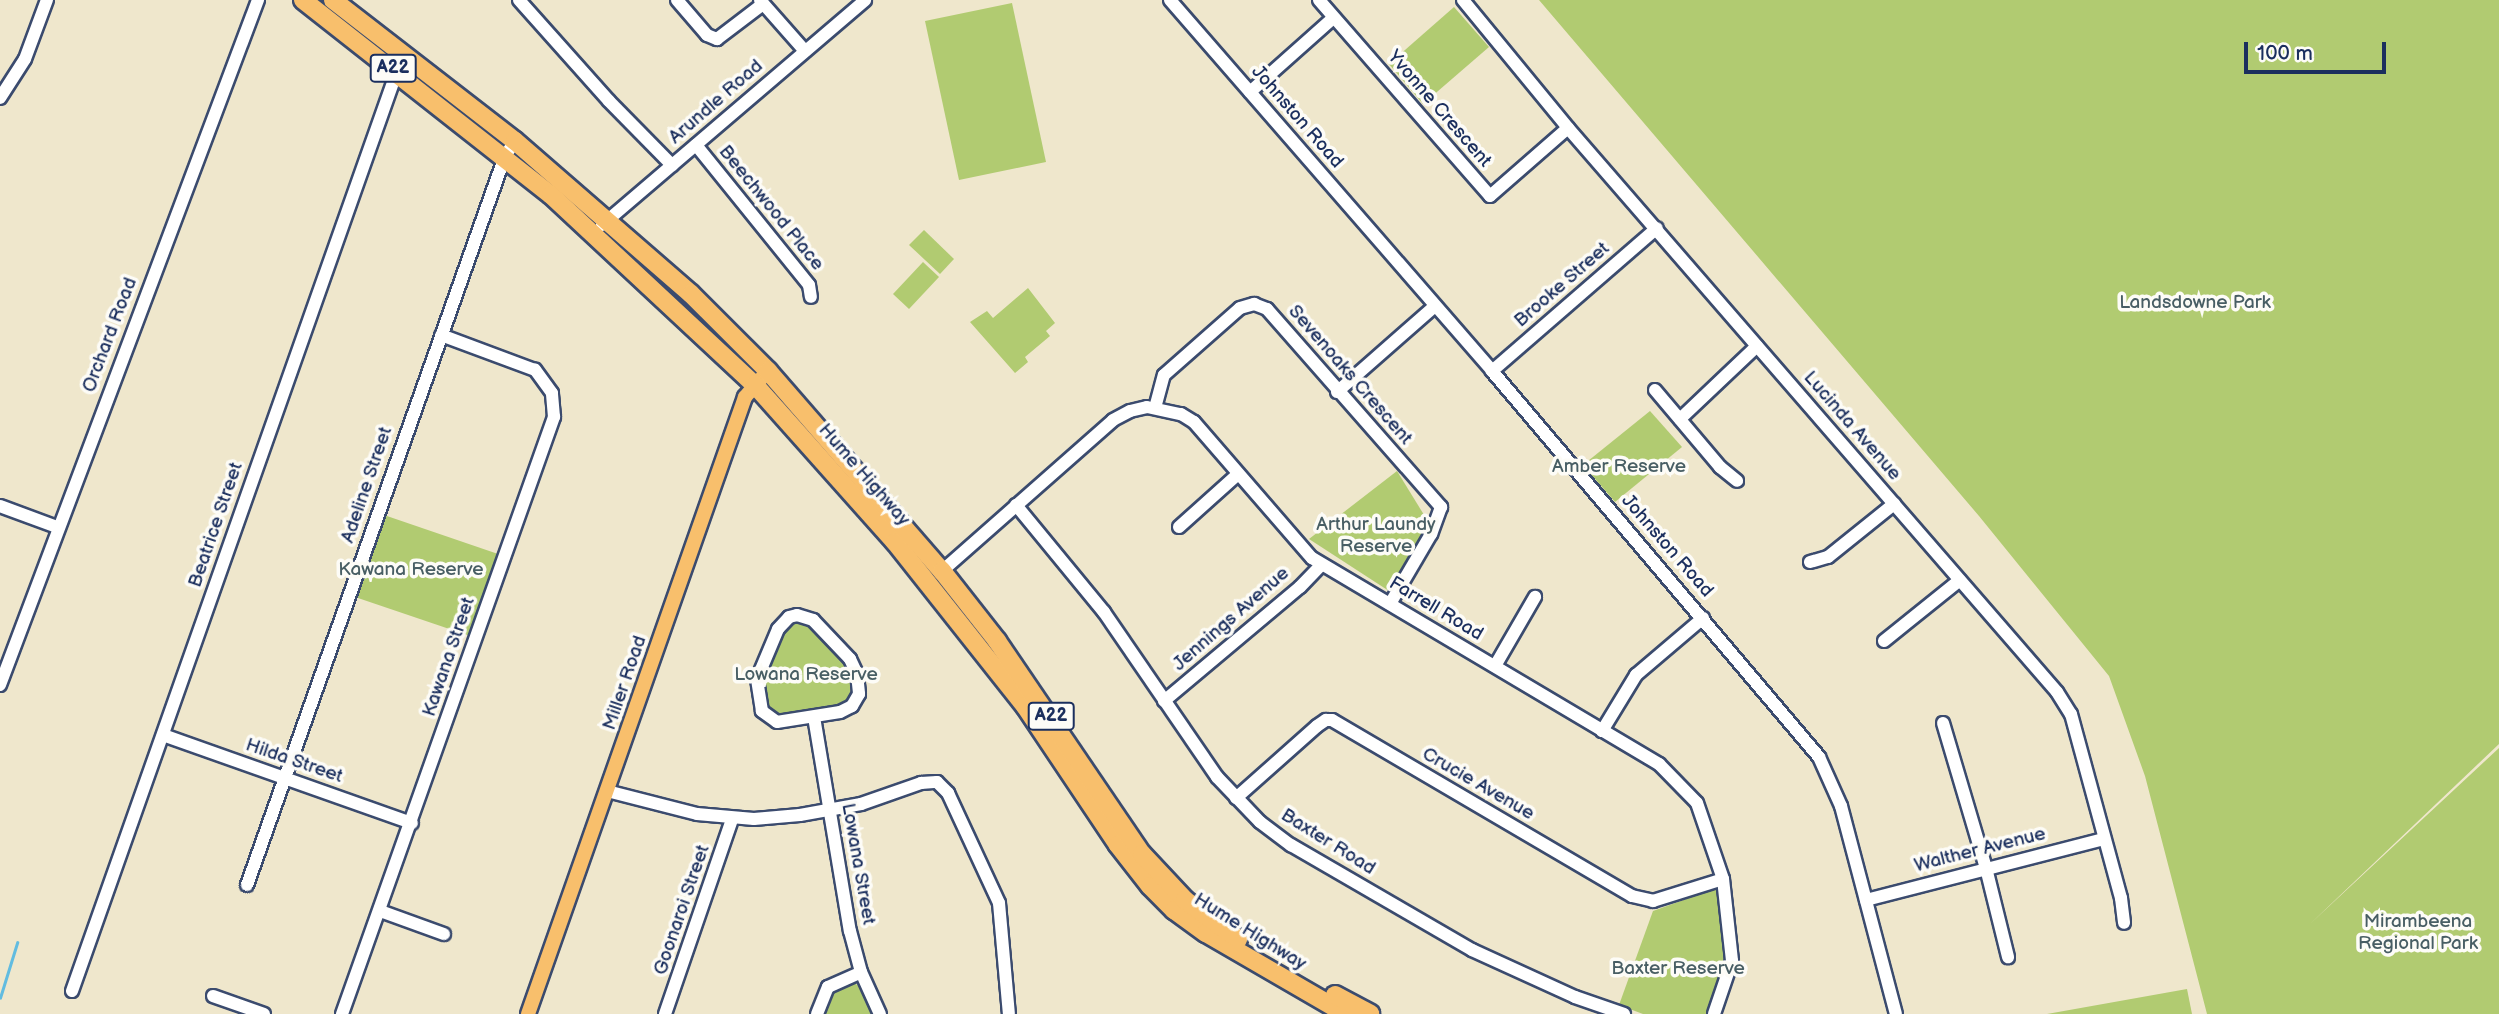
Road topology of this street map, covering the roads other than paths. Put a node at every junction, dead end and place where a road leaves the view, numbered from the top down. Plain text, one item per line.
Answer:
1 (47, 0) edge
2 (258, 0) edge
3 (303, 0) edge
4 (333, 0) edge
5 (519, 0) edge
6 (677, 0) edge
7 (865, 0) edge
8 (1170, 0) edge
9 (1319, 0) edge
10 (1464, 0) edge
11 (761, 2) edge
12 (1333, 18) junction
13 (805, 51) junction
14 (397, 71) junction
15 (4, 85) edge
16 (1250, 92) junction
17 (0, 98) edge
18 (1568, 128) junction
19 (515, 141) junction
20 (696, 145) junction
21 (505, 156) junction
22 (672, 165) junction
23 (600, 228) junction
24 (1657, 228) junction
25 (811, 297) dead end
26 (1435, 306) junction
27 (441, 335) junction
28 (1757, 346) junction
29 (768, 371) junction
30 (1492, 371) junction
31 (755, 385) junction
32 (1654, 390) dead end
33 (1337, 392) junction
34 (1155, 408) junction
35 (1680, 419) junction
36 (1238, 474) junction
37 (1737, 481) dead end
38 (1016, 505) junction
39 (1894, 505) junction
40 (0, 506) edge
41 (57, 527) junction
42 (1179, 527) dead end
43 (1810, 562) dead end
44 (1321, 565) junction
45 (942, 571) junction
46 (1960, 580) junction
47 (1535, 597) dead end
48 (1390, 604) junction
49 (1703, 618) junction
50 (1884, 641) dead end
51 (1495, 666) junction
52 (0, 685) edge
53 (1164, 701) junction
54 (814, 717) junction
55 (1943, 723) dead end
56 (1602, 731) junction
57 (163, 735) junction
58 (284, 778) junction
59 (607, 791) junction
60 (1236, 798) junction
61 (829, 810) junction
62 (732, 818) junction
63 (412, 823) junction
64 (2104, 839) junction
65 (1986, 868) junction
66 (1723, 879) junction
67 (247, 885) dead end
68 (1866, 900) junction
69 (380, 911) junction
70 (2124, 923) dead end
71 (444, 934) dead end
72 (2008, 957) dead end
73 (861, 972) junction
74 (72, 991) dead end
75 (213, 996) dead end
76 (264, 1014) edge
77 (341, 1014) edge
78 (528, 1014) edge
79 (665, 1014) edge
80 (817, 1014) edge
81 (880, 1014) edge
82 (1009, 1014) edge
83 (1346, 1014) edge
84 (1370, 1014) edge
85 (1624, 1014) edge
86 (1714, 1014) edge
87 (1896, 1014) edge

1 - 15 street
2 - 41 street, Orchard Road
3 - 14 highway, Hume Highway / A22
4 - 19 highway, Hume Highway / A22
5 - 22 street
6 - 11 street
7 - 13 street, Arundle Road
8 - 16 street, Johnston Road
9 - 12 street, Yvonne Crescent
10 - 18 street, Lucinda Avenue
11 - 13 street
12 - 16 street
12 - 18 street, Yvonne Crescent
13 - 20 street, Arundle Road
14 - 21 highway, Hume Highway / A22
14 - 57 street, Beatrice Street
15 - 17 street
16 - 26 street, Johnston Road
18 - 24 street, Lucinda Avenue
19 - 21 street, Adeline Street
19 - 23 highway, Hume Highway / A22
20 - 22 street, Arundle Road
20 - 25 street, Beechwood Place
21 - 23 highway, Hume Highway / A22
21 - 27 street, Adeline Street
22 - 23 street, Arundle Road
23 - 29 highway, Hume Highway / A22
23 - 31 highway, Hume Highway / A22
24 - 28 street, Lucinda Avenue
24 - 30 street, Brooke Street
26 - 30 street, Johnston Road
26 - 33 street
27 - 58 street, Adeline Street
27 - 63 street, Kawana Street
28 - 35 street
28 - 39 street, Lucinda Avenue
29 - 31 main road, Miller Road
29 - 45 highway, Hume Highway / A22
30 - 49 street, Johnston Road
31 - 59 main road, Miller Road
31 - 83 highway, Hume Highway / A22
32 - 35 street
33 - 34 street, Sevenoaks Crescent
33 - 48 street, Sevenoaks Crescent
34 - 36 street, Farrell Road
34 - 38 street
35 - 37 street
36 - 42 street
36 - 44 street, Farrell Road
38 - 45 street
38 - 53 street, Baxter Road
39 - 43 street
39 - 46 street, Lucinda Avenue
40 - 41 street
41 - 52 street, Orchard Road
44 - 48 street, Farrell Road
44 - 53 street, Jennings Avenue
45 - 84 highway, Hume Highway / A22
46 - 50 street
46 - 64 street, Lucinda Avenue
47 - 51 street
48 - 51 street, Farrell Road
49 - 56 street
49 - 68 street, Johnston Road
51 - 56 street, Farrell Road
53 - 60 street, Baxter Road
54 - 54 street
54 - 61 street, Lowana Street
55 - 65 street
56 - 66 street, Farrell Road
57 - 58 street, Hilda Street
57 - 74 street, Beatrice Street
58 - 63 street, Hilda Street
58 - 67 street, Adeline Street
59 - 62 street
59 - 78 main road, Miller Road
60 - 66 street, Crucie Avenue
60 - 85 street, Baxter Road
61 - 62 street
61 - 73 street, Lowana Street
61 - 82 street
62 - 79 street, Goonaroi Street
63 - 69 street, Kawana Street
64 - 65 street, Walther Avenue
64 - 70 street, Lucinda Avenue
65 - 68 street, Walther Avenue
65 - 72 street
66 - 86 street, Farrell Road
68 - 87 street, Johnston Road
69 - 71 street
69 - 77 street, Kawana Street
73 - 80 street
73 - 81 street, Lowana Street
75 - 76 street

